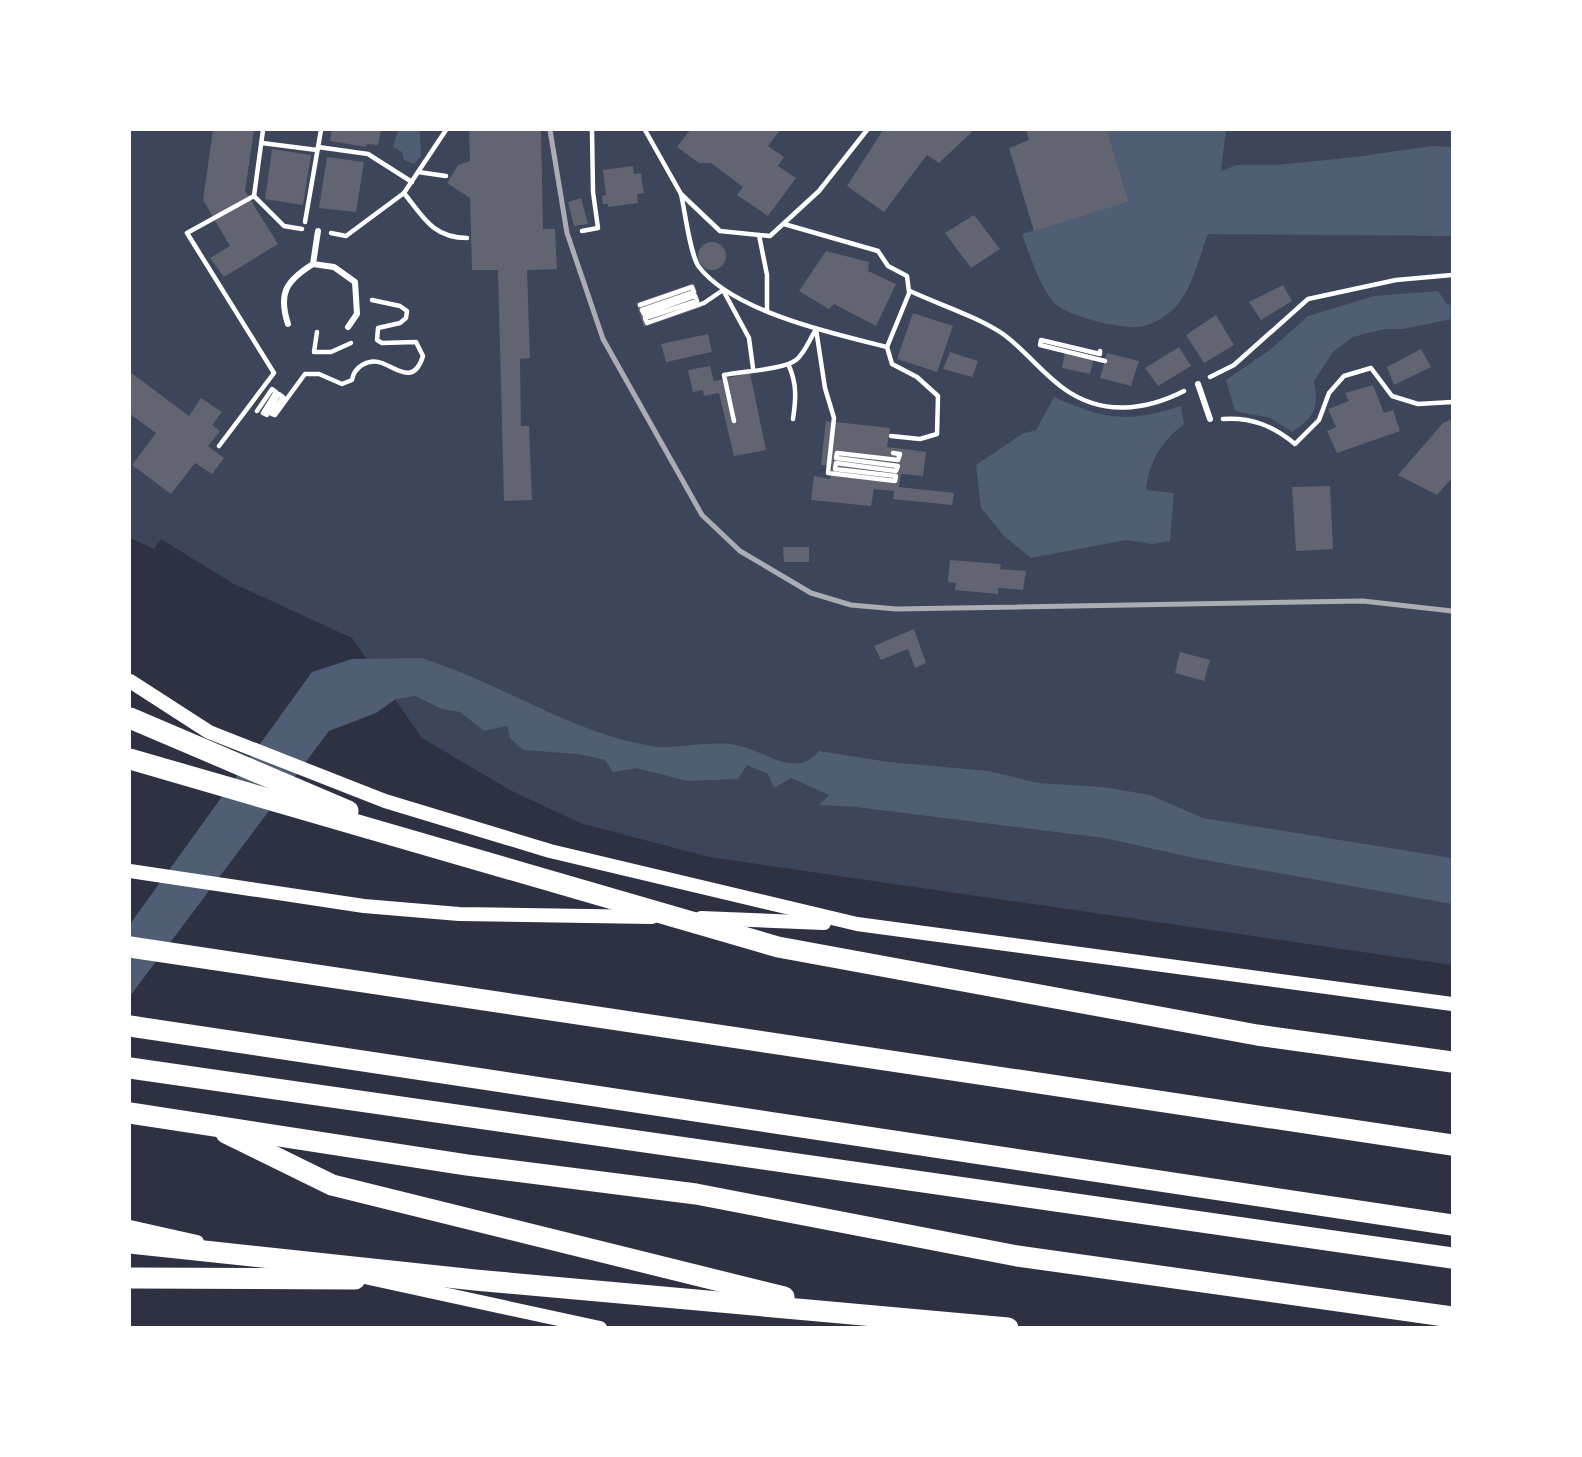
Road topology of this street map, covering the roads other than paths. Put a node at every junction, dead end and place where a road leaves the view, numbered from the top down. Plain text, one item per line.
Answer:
1 (318, 231) road end
2 (313, 264) junction
3 (288, 324) dead end
4 (348, 327) dead end
5 (1198, 384) road end
6 (1210, 419) road end
7 (130, 681) edge
8 (130, 718) edge
9 (130, 759) edge
10 (420, 843) junction
11 (130, 871) edge
12 (857, 924) junction
13 (130, 947) edge
14 (1452, 1004) edge
15 (130, 1026) edge
16 (1452, 1062) edge
17 (130, 1068) edge
18 (138, 1114) edge
19 (208, 1124) junction
20 (1452, 1146) edge
21 (1452, 1225) edge
22 (130, 1227) edge
23 (130, 1243) edge
24 (1452, 1258) edge
25 (130, 1278) edge
26 (475, 1280) junction
27 (1452, 1317) edge
28 (600, 1328) edge
29 (912, 1328) edge
30 (1008, 1328) edge

1 - 2 street
2 - 3 street
2 - 4 street
5 - 6 street
7 - 12 main road
8 - 10 highway
9 - 10 highway
10 - 16 highway
11 - 12 main road
12 - 14 main road
13 - 20 highway
15 - 21 highway
17 - 24 highway
18 - 19 highway
19 - 27 highway
19 - 29 highway
22 - 28 main road
23 - 26 highway
25 - 26 highway
26 - 30 highway

